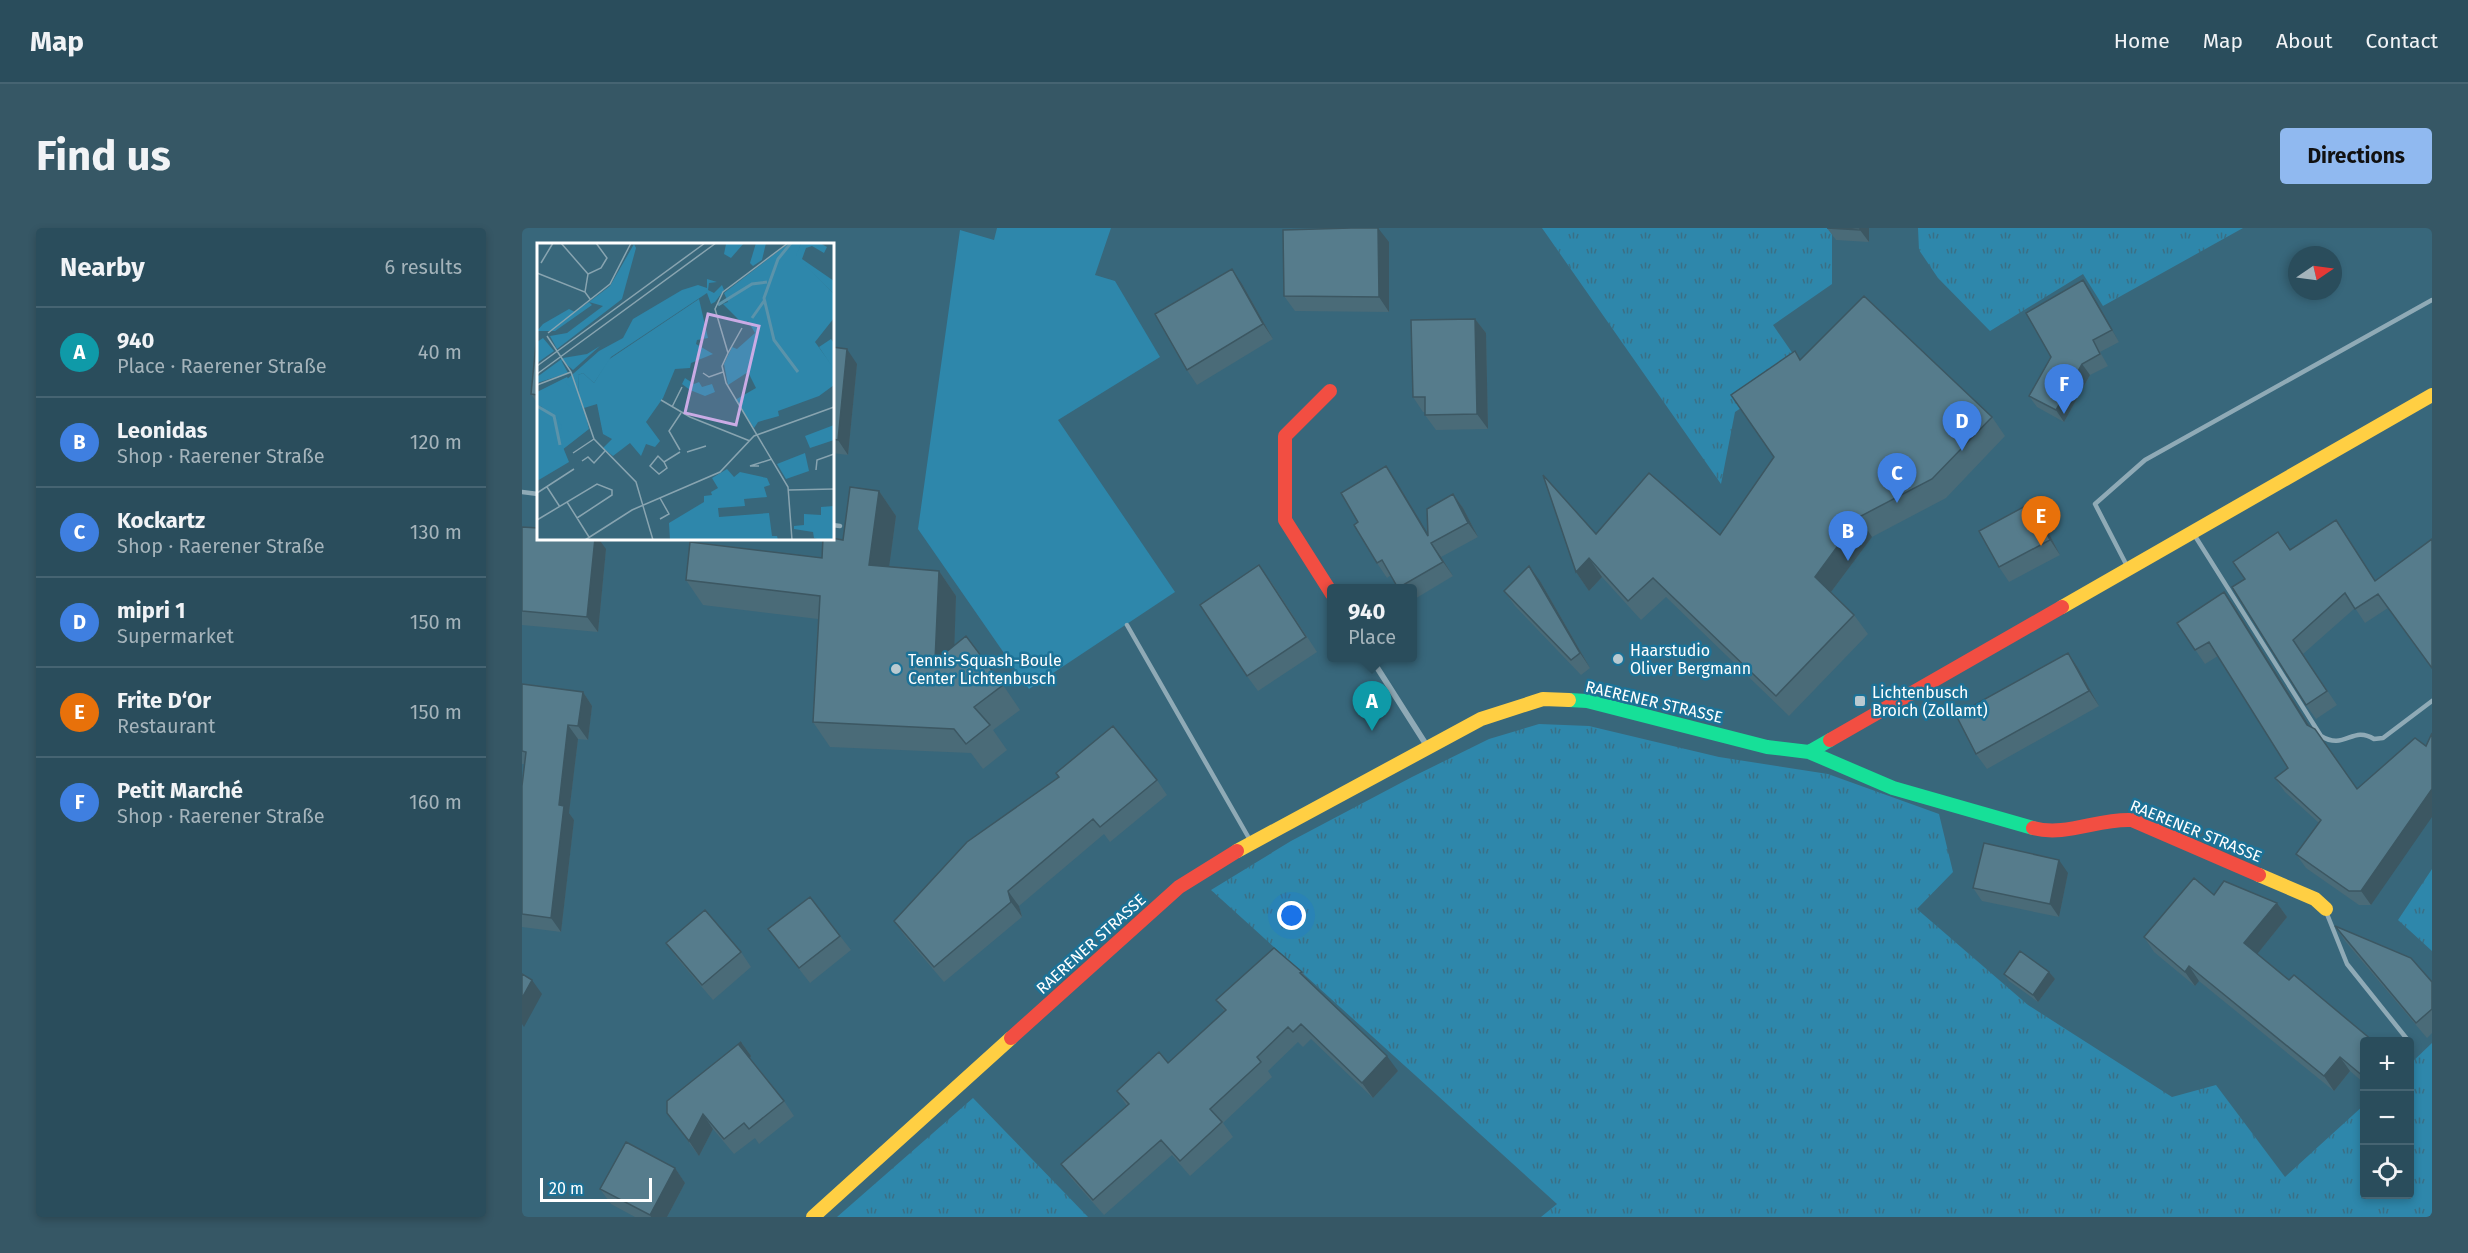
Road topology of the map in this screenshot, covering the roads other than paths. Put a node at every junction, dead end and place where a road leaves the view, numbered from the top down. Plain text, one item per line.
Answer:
1 (2432, 300) edge
2 (1330, 391) dead end
3 (2432, 395) edge
4 (522, 492) edge
5 (537, 494) edge
6 (834, 525) edge
7 (840, 526) dead end
8 (2192, 531) junction
9 (2129, 568) junction
10 (1327, 586) edge
11 (1126, 625) dead end
12 (1374, 662) edge
13 (2432, 701) edge
14 (1427, 746) junction
15 (1809, 752) junction
16 (1251, 842) junction
17 (2326, 909) joint
18 (2405, 1037) edge
19 (813, 1217) edge

1 - 9 lane
2 - 10 street
3 - 8 street
4 - 5 lane
6 - 7 lane
8 - 9 street
8 - 13 lane
9 - 15 street
11 - 16 lane
12 - 14 street
14 - 15 street, RAERENER STRASSE
14 - 16 street, RAERENER STRASSE
15 - 17 street, RAERENER STRASSE
16 - 19 street, RAERENER STRASSE
17 - 18 lane

